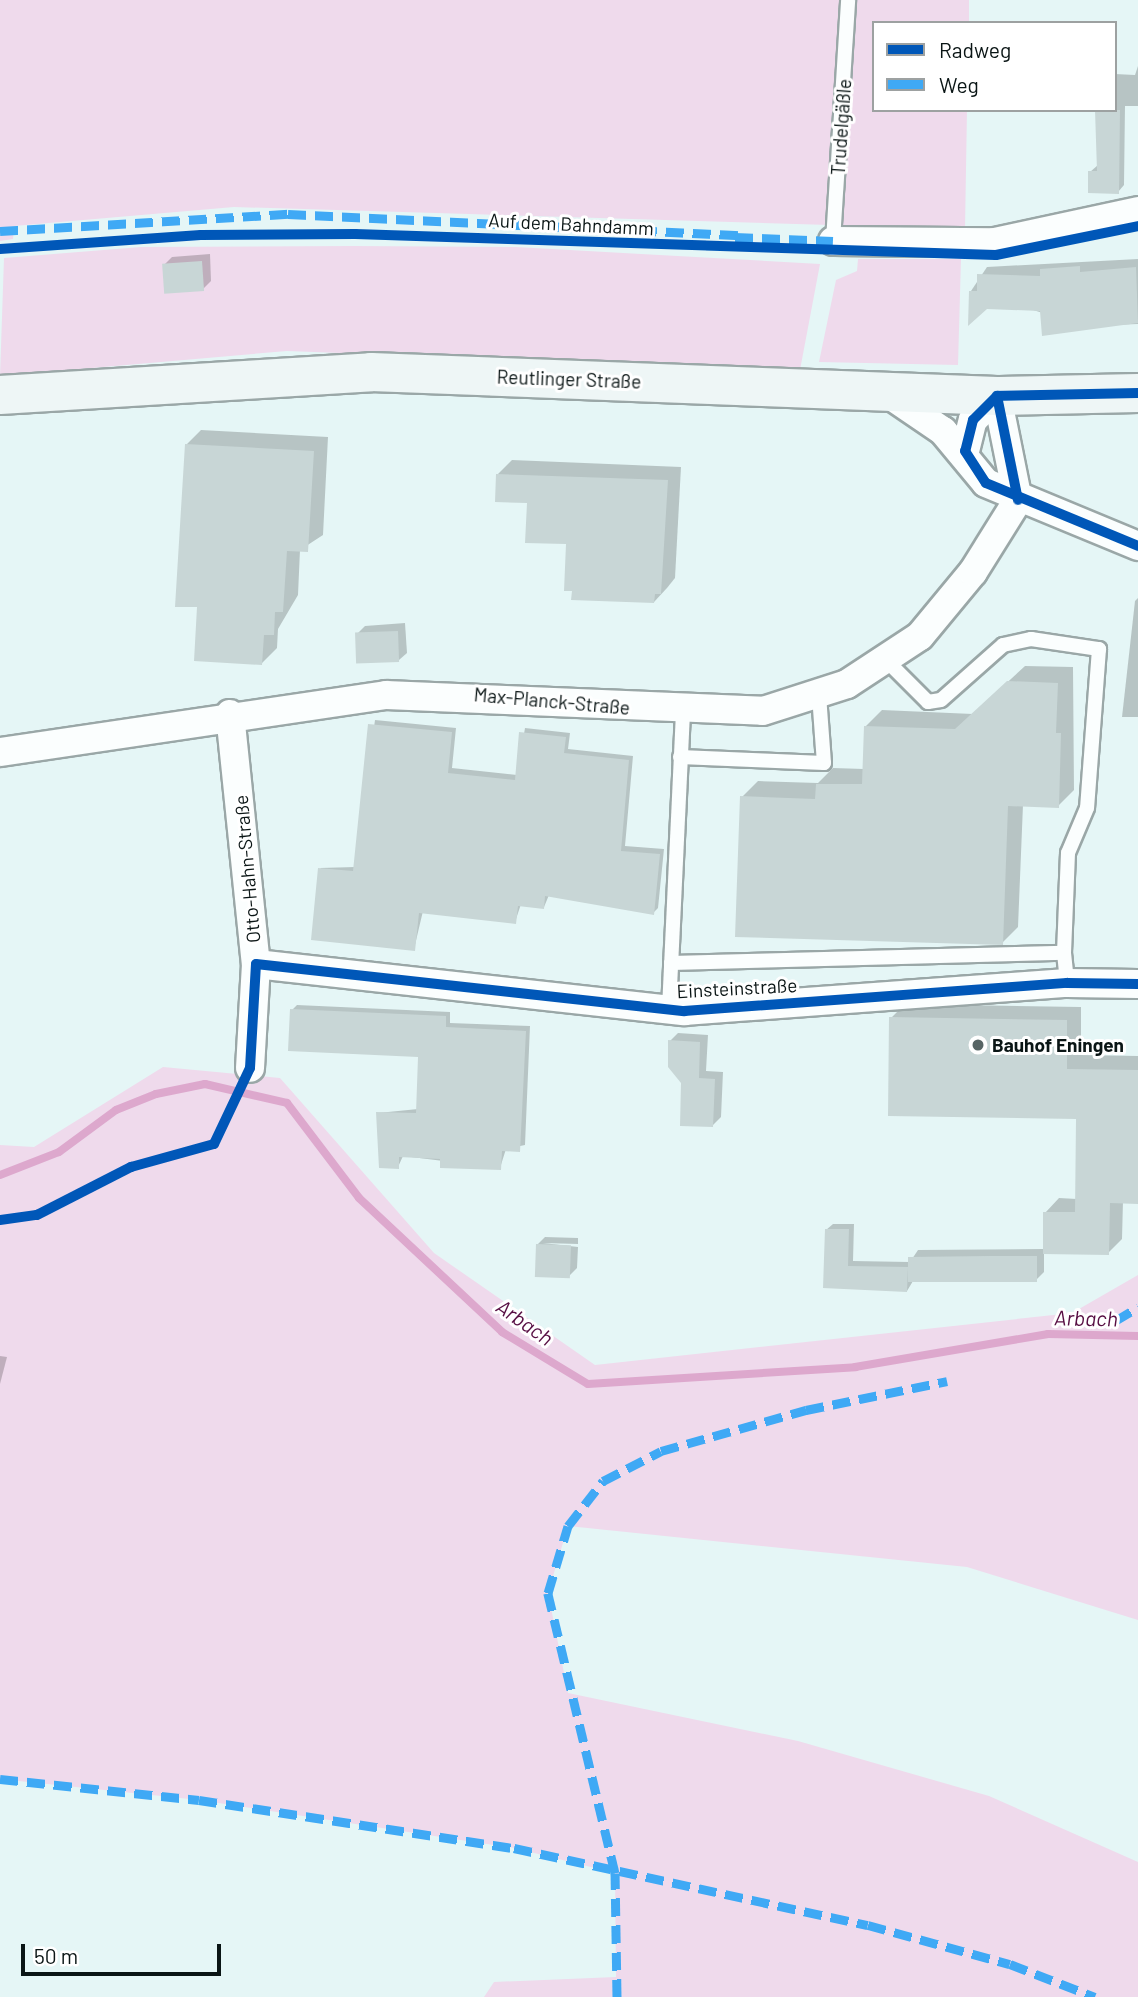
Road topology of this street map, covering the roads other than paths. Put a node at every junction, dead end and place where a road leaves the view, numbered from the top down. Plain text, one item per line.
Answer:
1 (848, 0) edge
2 (1138, 211) edge
3 (833, 241) joint
4 (887, 393) junction
5 (1138, 393) edge
6 (0, 395) edge
7 (997, 396) junction
8 (965, 451) junction
9 (1018, 500) junction
10 (1138, 546) edge
11 (887, 661) junction
12 (819, 695) junction
13 (683, 712) junction
14 (230, 714) junction
15 (0, 752) edge
16 (680, 757) junction
17 (1064, 953) junction
18 (671, 963) junction
19 (256, 964) junction
20 (1067, 983) junction
21 (1138, 984) edge
22 (669, 1009) junction
23 (250, 1068) dead end

1 - 3 lane, Trudelgäßle
2 - 3 street
4 - 6 main road, Reutlinger Straße
4 - 7 main road, Reutlinger Straße
4 - 8 street
5 - 7 main road, Reutlinger Straße
7 - 8 street
7 - 9 street
8 - 9 street
9 - 10 street
9 - 11 street, Max-Planck-Straße
11 - 12 street, Max-Planck-Straße
11 - 17 lane
12 - 13 street, Max-Planck-Straße
12 - 16 lane
13 - 14 street, Max-Planck-Straße
13 - 16 lane
14 - 15 street, Max-Planck-Straße
14 - 19 street, Otto-Hahn-Straße
16 - 18 lane
17 - 18 lane
17 - 20 lane
18 - 22 lane
19 - 22 street, Einsteinstraße
19 - 23 street, Otto-Hahn-Straße
20 - 21 street, Einsteinstraße
20 - 22 street, Einsteinstraße

